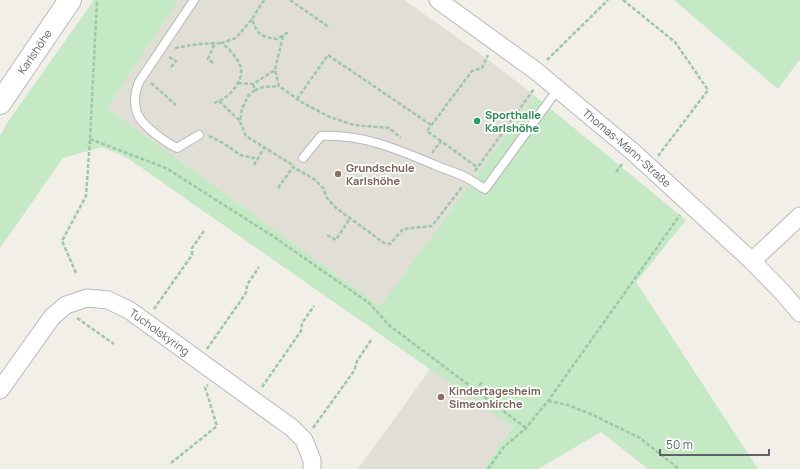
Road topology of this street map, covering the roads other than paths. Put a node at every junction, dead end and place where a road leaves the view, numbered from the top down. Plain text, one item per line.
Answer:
1 (70, 0) edge
2 (194, 0) edge
3 (438, 0) edge
4 (558, 89) junction
5 (0, 103) edge
6 (202, 134) road end
7 (301, 161) road end
8 (800, 216) edge
9 (752, 261) junction
10 (800, 313) edge
11 (0, 390) edge
12 (312, 469) edge

1 - 5 main road, Karlshöhe
2 - 6 lane
3 - 4 street, Thomas-Mann-Straße
4 - 7 lane
4 - 9 street, Thomas-Mann-Straße
8 - 9 street
9 - 10 street, Thomas-Mann-Straße
11 - 12 street, Tucholskyring

